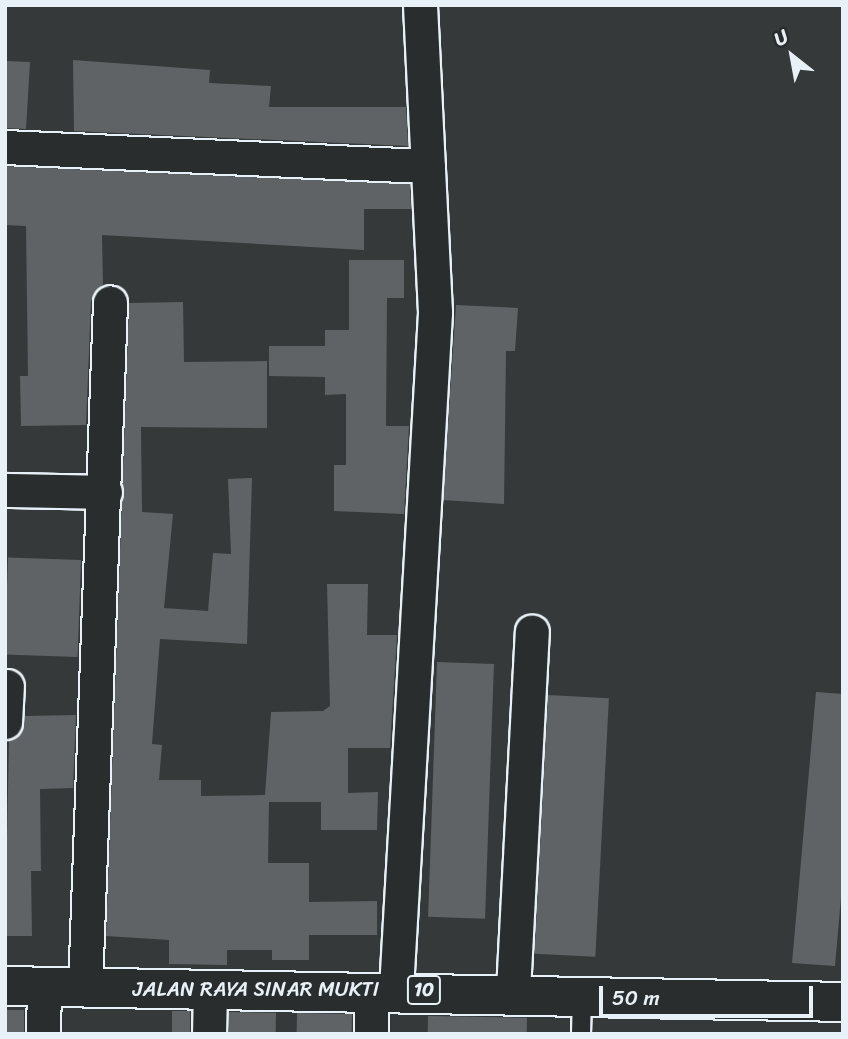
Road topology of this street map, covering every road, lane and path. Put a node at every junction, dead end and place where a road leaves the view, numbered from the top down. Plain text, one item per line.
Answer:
1 (420, 5) edge
2 (5, 147) edge
3 (428, 166) junction
4 (110, 302) dead end
5 (5, 490) edge
6 (105, 492) junction
7 (532, 632) dead end
8 (7, 686) dead end
9 (5, 722) edge
10 (5, 986) edge
11 (44, 986) junction
12 (85, 988) junction
13 (210, 990) junction
14 (384, 990) junction
15 (513, 991) junction
16 (582, 994) junction
17 (843, 1002) edge
18 (43, 1034) edge
19 (209, 1034) edge
20 (371, 1034) edge
21 (581, 1034) edge

1 - 3 street
2 - 3 street
3 - 14 street
4 - 6 street
5 - 6 street
6 - 12 street
7 - 15 street
8 - 9 street
10 - 11 highway, JALAN RAYA SINAR MUKTI / 10
11 - 12 highway, JALAN RAYA SINAR MUKTI / 10
11 - 18 street
12 - 13 highway, JALAN RAYA SINAR MUKTI / 10
13 - 14 highway, JALAN RAYA SINAR MUKTI / 10
13 - 19 street
14 - 15 highway, JALAN RAYA SINAR MUKTI / 10
14 - 20 street
15 - 16 highway, JALAN RAYA SINAR MUKTI / 10
16 - 17 highway, JALAN RAYA SINAR MUKTI / 10
16 - 21 lane

